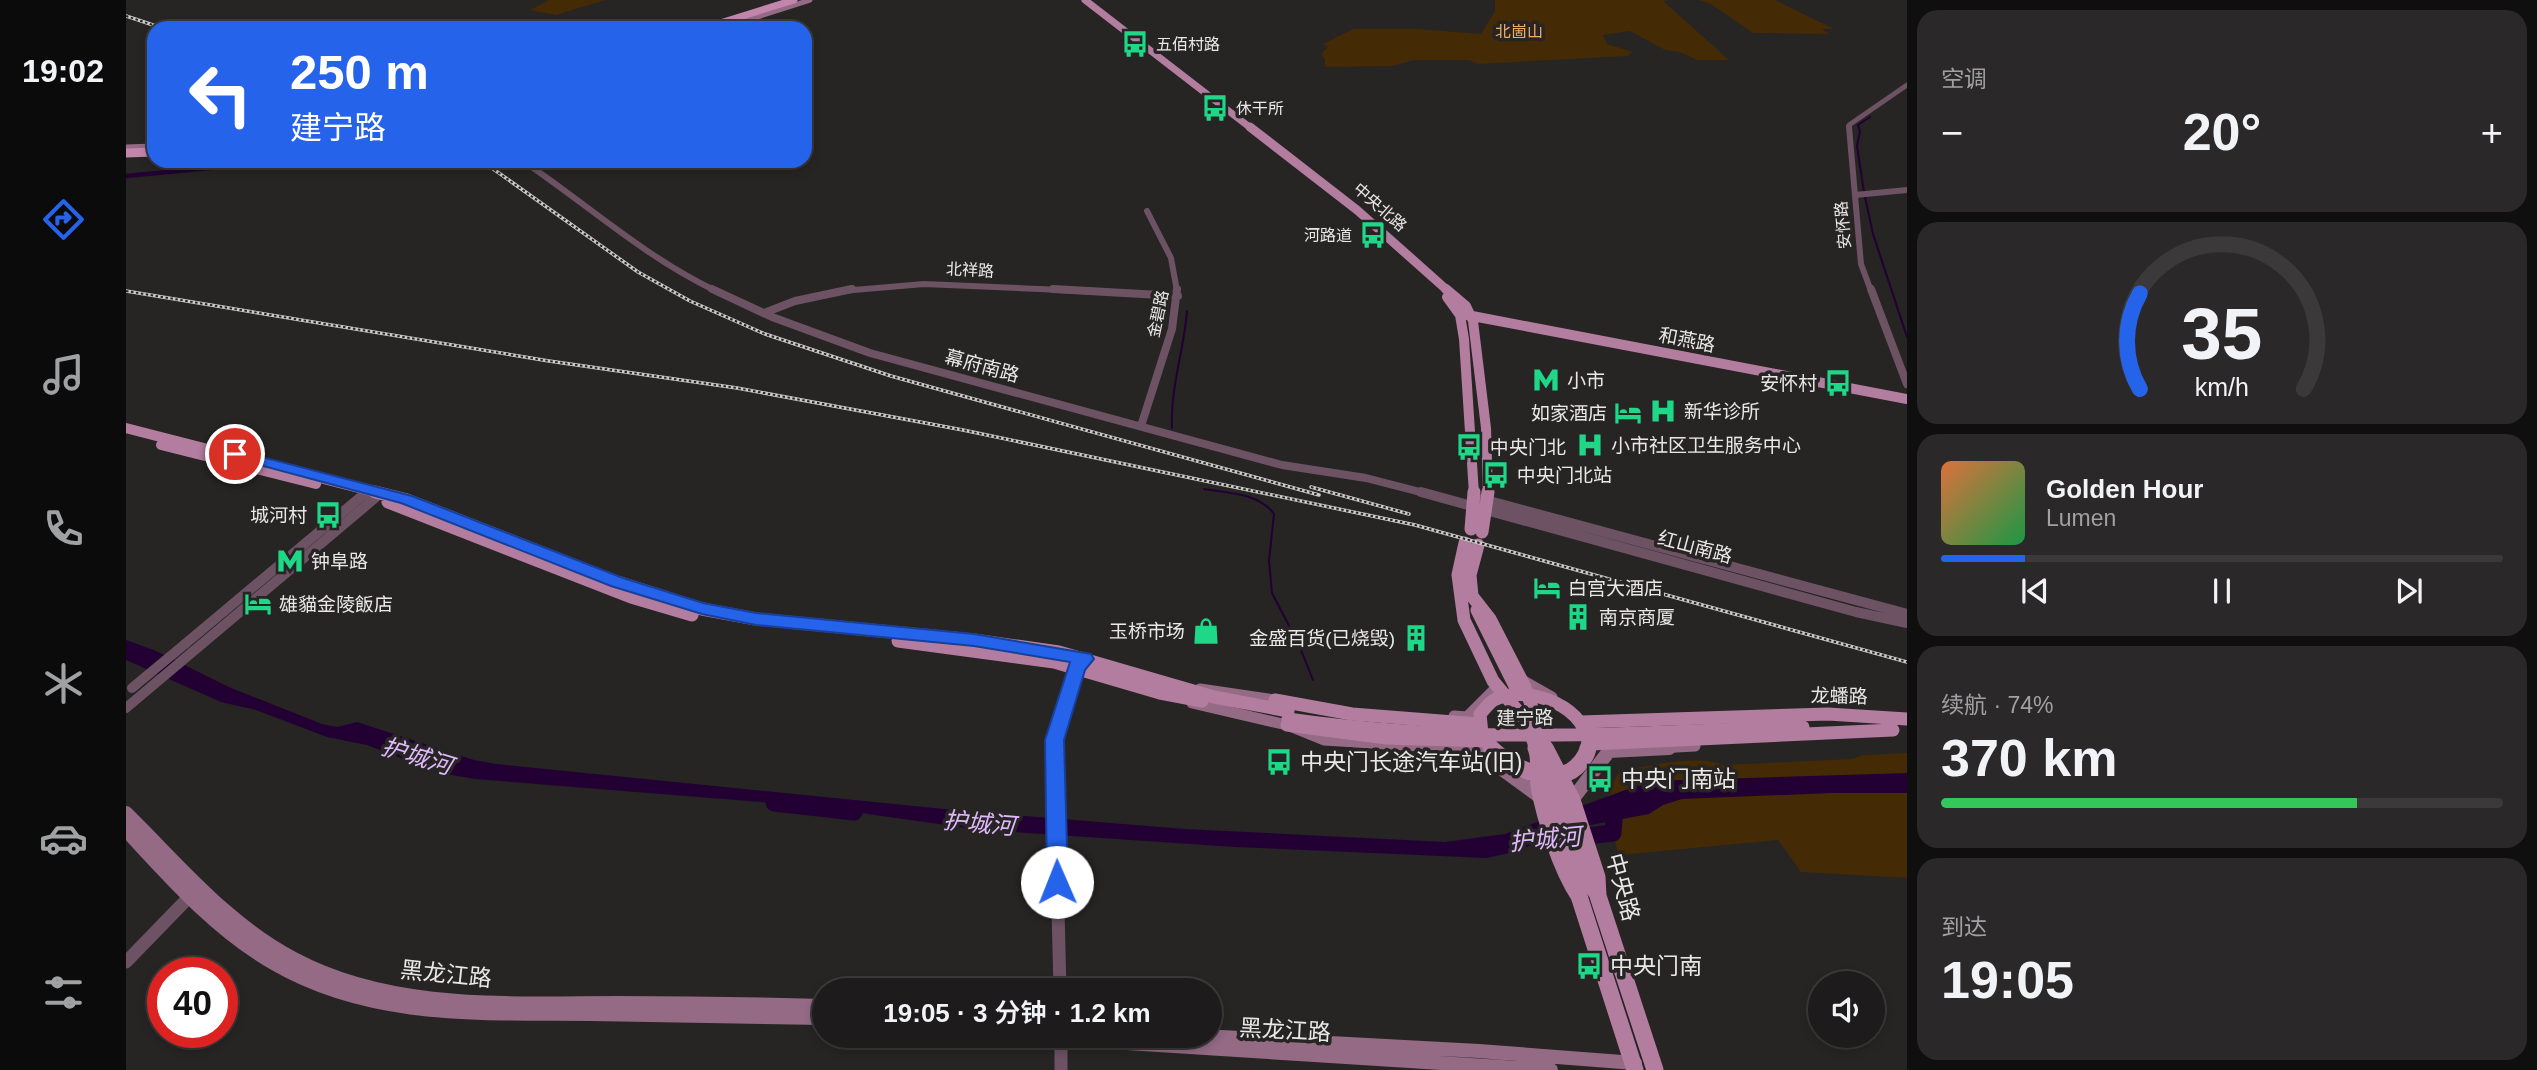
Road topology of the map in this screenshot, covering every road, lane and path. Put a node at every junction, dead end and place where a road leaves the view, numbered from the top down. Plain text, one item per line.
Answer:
1 (785, 0) edge
2 (794, 0) edge
3 (803, 0) edge
4 (810, 0) edge
5 (1080, 0) edge
6 (1086, 0) edge
7 (720, 21) edge
8 (726, 21) edge
9 (737, 21) edge
10 (745, 21) edge
11 (1907, 85) edge
12 (147, 151) edge
13 (129, 152) edge
14 (533, 168) edge
15 (1907, 190) edge
16 (1855, 195) junction
17 (1147, 211) dead end
18 (1177, 299) junction
19 (768, 315) junction
20 (1467, 318) junction
21 (1907, 384) edge
22 (1907, 401) edge
23 (1142, 426) junction
24 (126, 428) edge
25 (126, 436) edge
26 (371, 495) junction
27 (1474, 501) junction
28 (1488, 504) junction
29 (1474, 537) junction
30 (1466, 596) junction
31 (1907, 614) edge
32 (1907, 624) edge
33 (1081, 663) junction
34 (1180, 687) junction
35 (1511, 689) junction
36 (129, 690) edge
37 (1160, 693) joint
38 (1275, 700) junction
39 (126, 708) edge
40 (1318, 712) joint
41 (1771, 716) junction
42 (1287, 718) junction
43 (1725, 718) joint
44 (1581, 722) junction
45 (1479, 724) junction
46 (1900, 725) edge
47 (1323, 732) joint
48 (1789, 736) junction
49 (1486, 741) junction
50 (1591, 744) junction
51 (1549, 774) junction
52 (1543, 799) junction
53 (1572, 800) junction
54 (126, 813) edge
55 (126, 830) edge
56 (1575, 855) junction
57 (202, 886) junction
58 (189, 896) junction
59 (126, 962) edge
60 (1060, 978) edge
61 (812, 1006) edge
62 (812, 1018) edge
63 (1222, 1037) edge
64 (1061, 1048) edge
65 (1214, 1048) edge
66 (1644, 1066) edge
67 (1061, 1070) edge
68 (1551, 1070) edge

1 - 7 main road
2 - 8 highway
3 - 9 highway
4 - 10 main road
5 - 20 main road, 中央北路
6 - 20 main road, 中央北路
11 - 16 street, 安怀路
12 - 13 highway
14 - 19 street, 幕府南路
15 - 16 street
16 - 21 street, 安怀路
17 - 18 street, 金碧路
18 - 19 street, 北祥路
18 - 23 street, 金碧路
19 - 23 street, 幕府南路
20 - 22 main road, 和燕路
20 - 27 main road
20 - 28 main road
23 - 27 street, 幕府南路
24 - 26 main road, 建宁路
25 - 26 main road, 建宁路
26 - 33 main road, 建宁路
26 - 36 street, bridge
26 - 39 street
27 - 28 street, 红山南路
27 - 29 main road
28 - 29 main road
28 - 31 street
28 - 32 street, 红山南路
29 - 30 main road
30 - 35 main road
30 - 35 main road
30 - 35 main road
33 - 34 main road, 建宁路
33 - 37 main road, 建宁路
33 - 60 street
34 - 38 main road
34 - 42 main road, 建宁路
35 - 38 main road
35 - 41 main road
35 - 44 main road, bridge
35 - 45 main road, bridge
35 - 52 main road, 中央路
35 - 53 main road, 中央路
37 - 42 main road, 建宁路
38 - 40 main road
40 - 45 main road
41 - 43 main road, 龙蟠路
41 - 46 main road, 龙蟠路
42 - 46 main road, 建宁路, bridge
42 - 47 main road
42 - 52 main road
43 - 44 main road
44 - 50 main road, bridge
45 - 49 main road, bridge
46 - 48 main road
47 - 49 main road
48 - 50 main road
48 - 53 main road
49 - 51 main road, bridge
50 - 51 main road, bridge
51 - 56 main road
52 - 56 main road, 中央路
53 - 56 main road, 中央路
54 - 57 main road, 黑龙江路
55 - 58 main road, 黑龙江路
56 - 66 main road, 中央路
56 - 66 main road, 中央路
57 - 58 street
57 - 61 main road, 黑龙江路
58 - 59 street
58 - 62 main road, 黑龙江路
63 - 66 main road, 黑龙江路
64 - 67 street
65 - 68 main road, 黑龙江路

